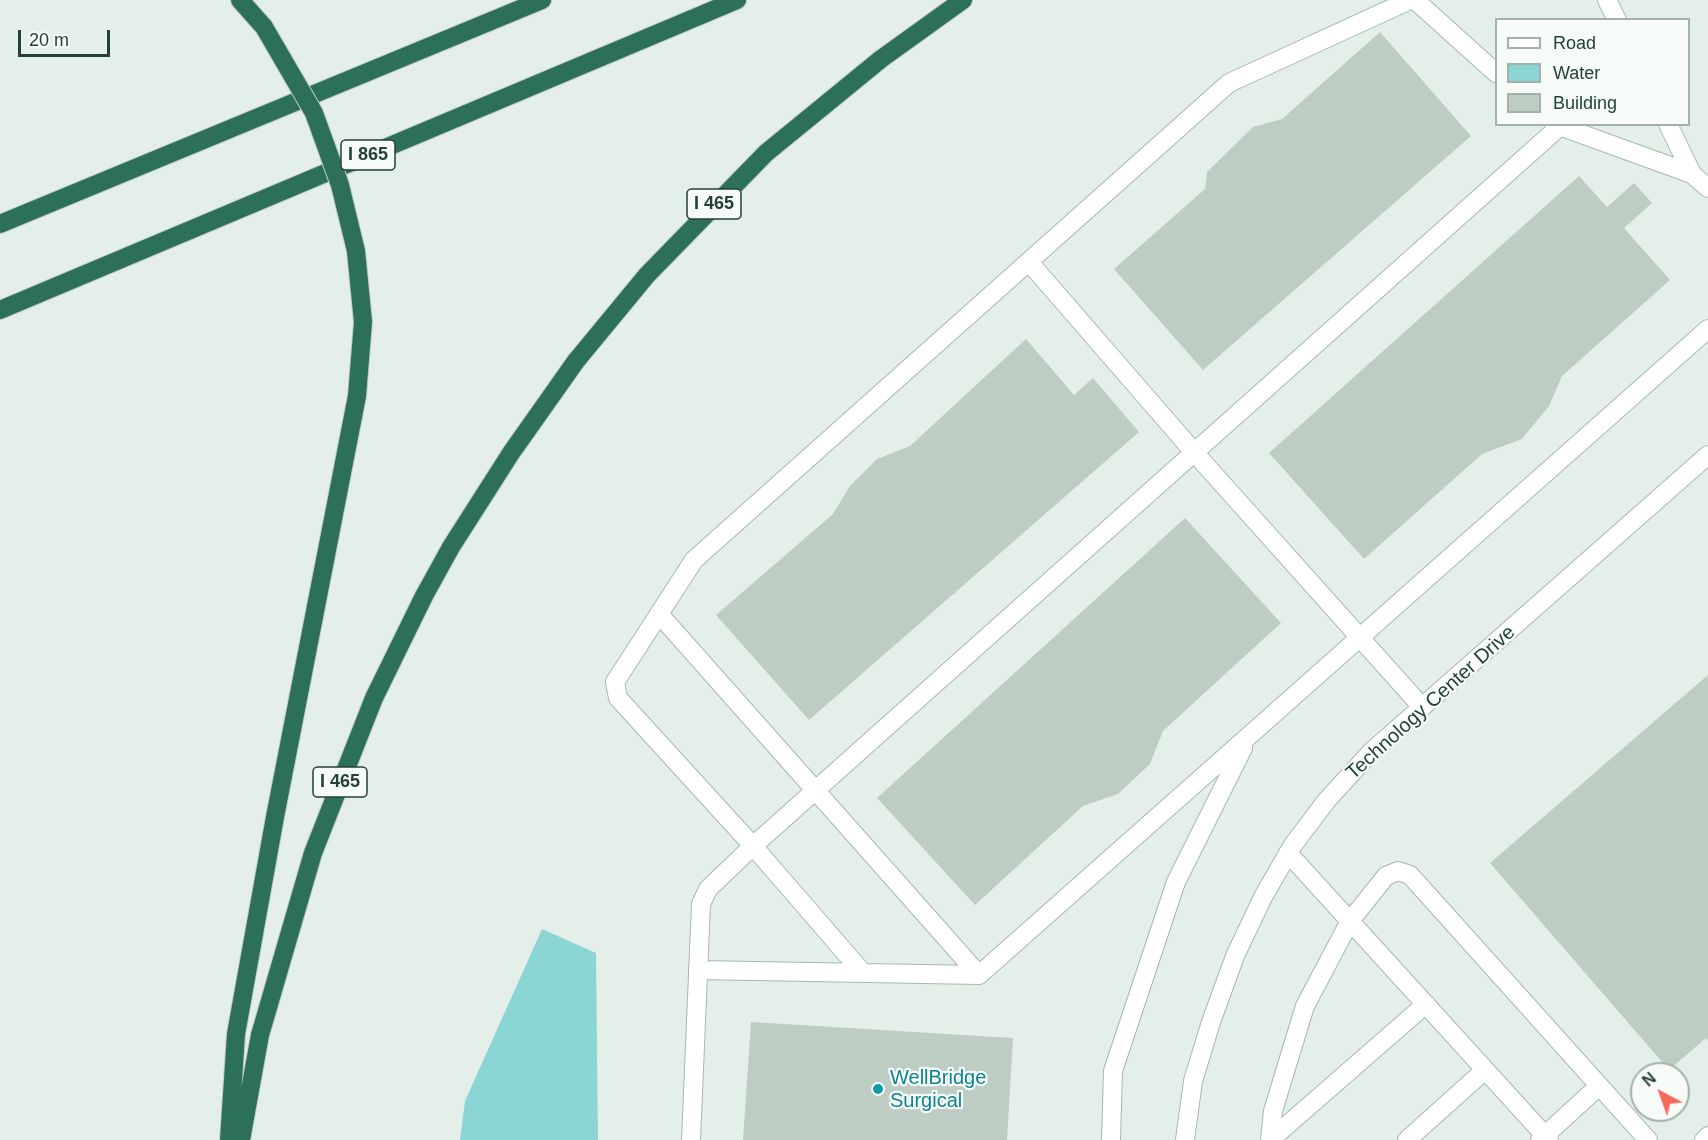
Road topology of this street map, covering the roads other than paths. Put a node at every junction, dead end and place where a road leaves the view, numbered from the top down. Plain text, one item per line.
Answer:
1 (240, 0) edge
2 (542, 0) edge
3 (737, 0) edge
4 (963, 0) edge
5 (1410, 0) edge
6 (1415, 0) edge
7 (1607, 0) edge
8 (1616, 18) edge
9 (1495, 71) edge
10 (1556, 126) edge
11 (1669, 126) edge
12 (1692, 174) junction
13 (1708, 188) edge
14 (0, 224) edge
15 (1029, 262) junction
16 (0, 310) edge
17 (1708, 329) edge
18 (1193, 452) junction
19 (1708, 455) edge
20 (660, 615) junction
21 (1361, 638) junction
22 (1422, 707) junction
23 (1247, 740) junction
24 (816, 788) junction
25 (753, 846) junction
26 (1288, 853) junction
27 (1350, 921) junction
28 (698, 970) junction
29 (863, 973) junction
30 (980, 975) junction
31 (1426, 1005) junction
32 (1485, 1070) junction
33 (1599, 1086) junction
34 (1708, 1136) edge
35 (1545, 1139) edge
36 (230, 1140) edge
37 (241, 1140) edge
38 (691, 1140) edge
39 (1111, 1140) edge
40 (1185, 1140) edge
41 (1407, 1140) edge
42 (1648, 1140) edge
43 (1704, 1140) edge

1 - 36 highway, bridge
2 - 14 highway
3 - 16 highway, I 865
4 - 37 highway, I 465
5 - 15 street
6 - 9 street
7 - 8 street
10 - 12 street
10 - 18 street
11 - 12 street
12 - 13 street
15 - 18 street
15 - 20 street
17 - 21 street
18 - 21 street
18 - 24 street
19 - 22 street, Technology Center Drive
20 - 24 street
20 - 25 street
21 - 22 street
21 - 23 street
22 - 26 street, Technology Center Drive
23 - 30 street
23 - 39 street
24 - 25 street
24 - 30 street
25 - 28 street
25 - 29 street
26 - 27 street
26 - 40 street, Technology Center Drive
27 - 31 street
27 - 31 street
27 - 33 street
28 - 29 street
28 - 38 street
29 - 30 street
31 - 32 street
32 - 35 street
32 - 41 street
33 - 35 street
33 - 42 street
34 - 43 street

